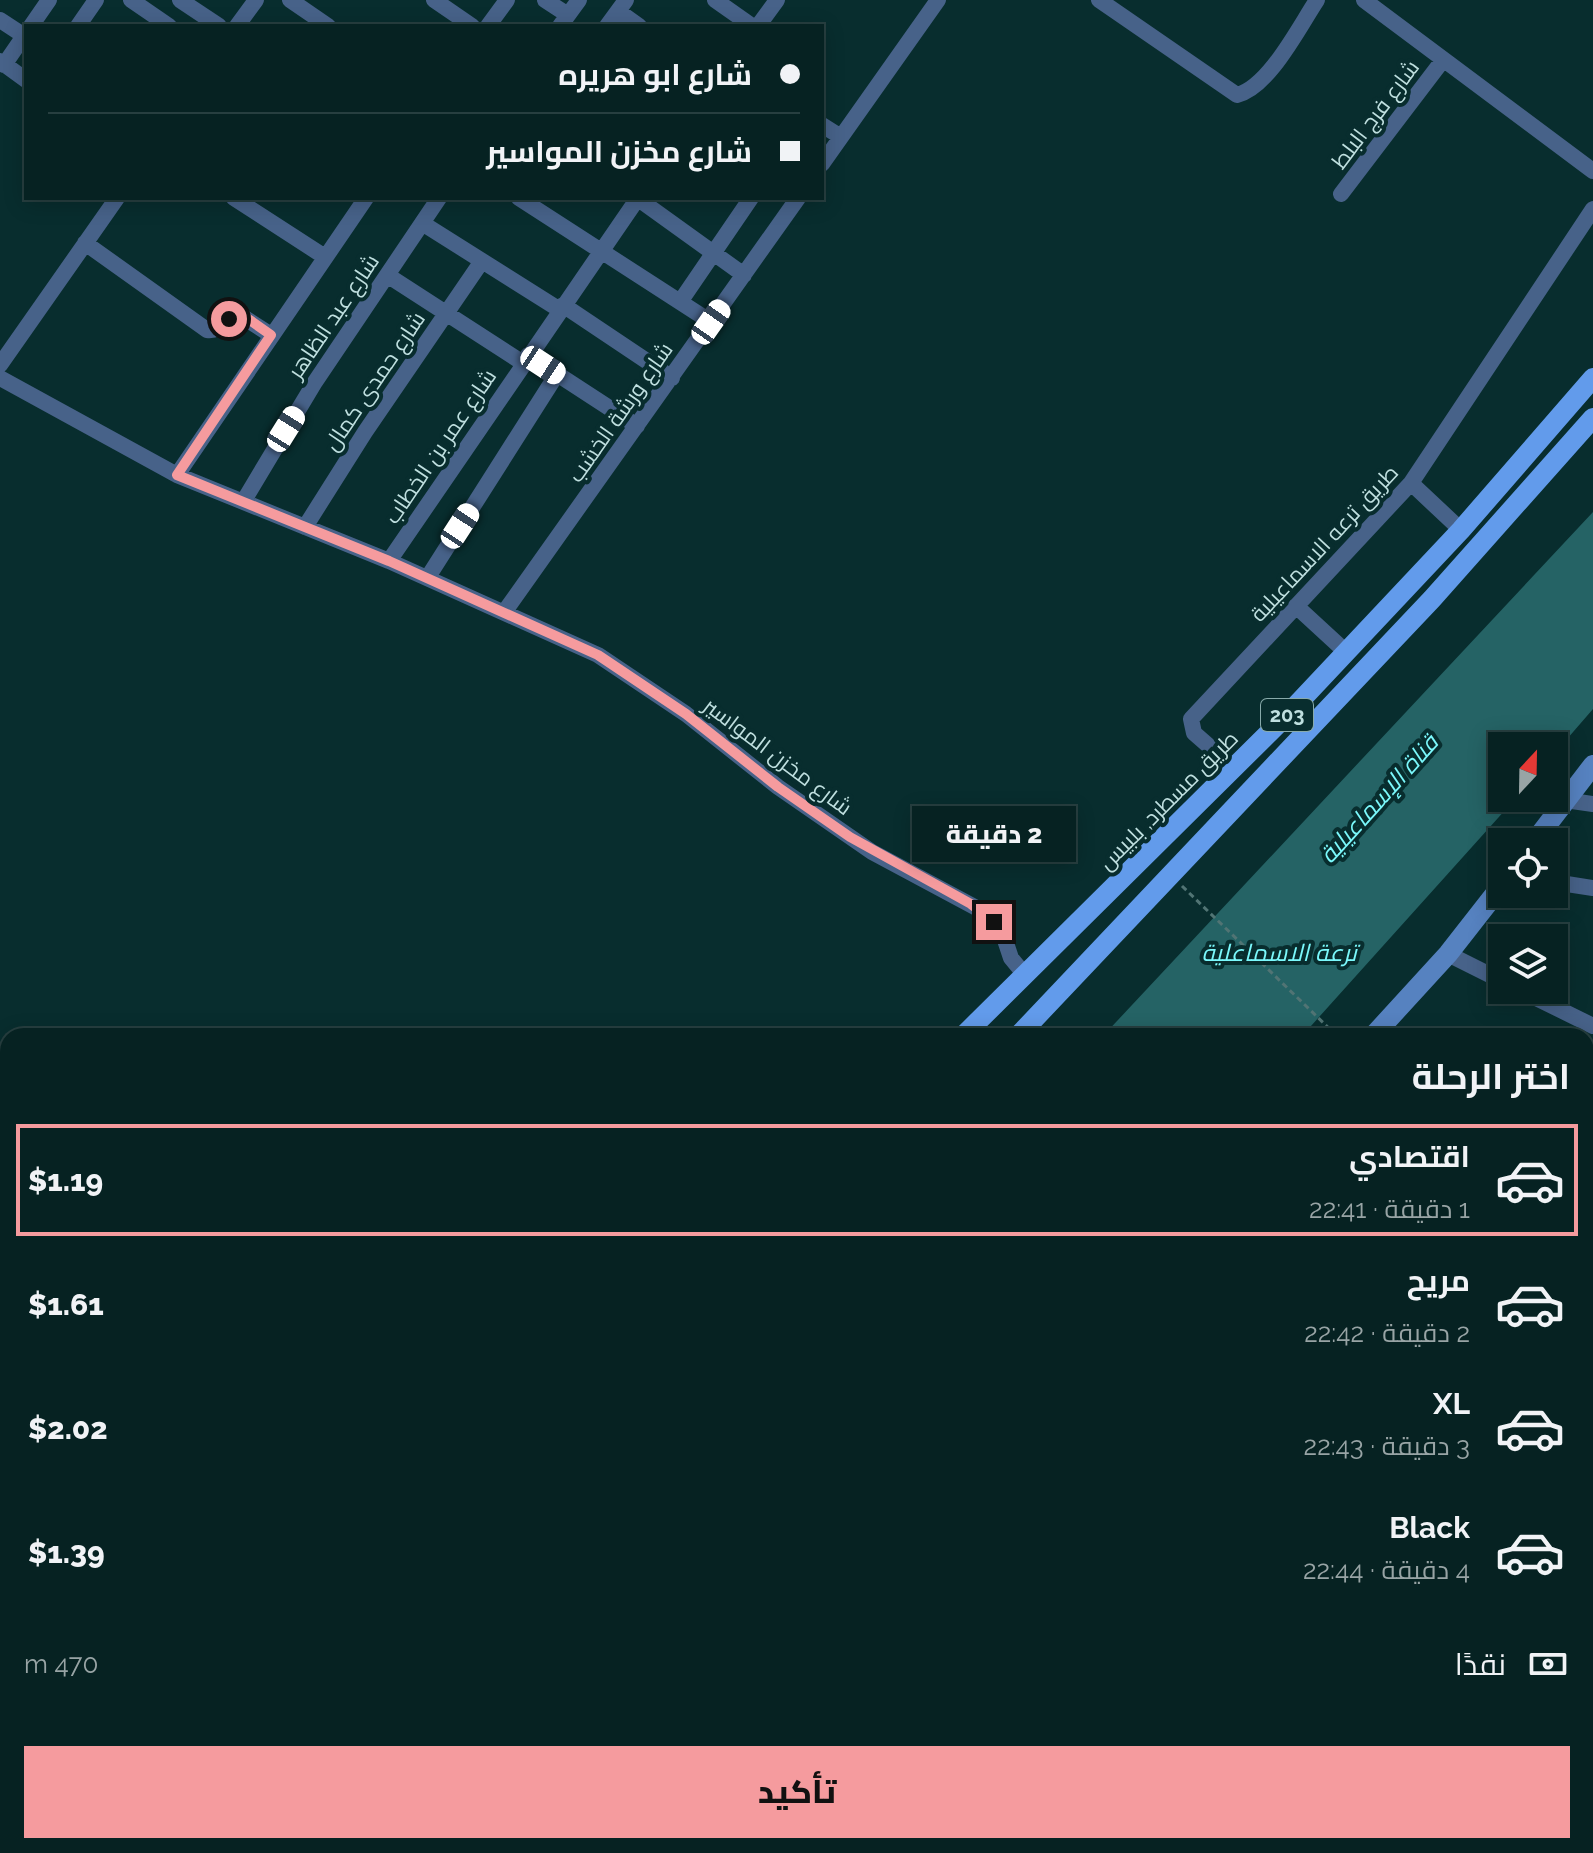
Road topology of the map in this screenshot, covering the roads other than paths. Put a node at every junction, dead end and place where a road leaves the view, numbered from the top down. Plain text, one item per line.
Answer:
1 (49, 0) edge
2 (96, 0) edge
3 (131, 0) edge
4 (178, 0) edge
5 (256, 0) edge
6 (290, 0) edge
7 (434, 0) edge
8 (507, 0) edge
9 (545, 0) edge
10 (579, 0) edge
11 (715, 0) edge
12 (777, 0) edge
13 (938, 0) edge
14 (1099, 0) edge
15 (1317, 0) edge
16 (1364, 0) edge
17 (622, 6) edge
18 (0, 20) edge
19 (564, 21) edge
20 (33, 24) edge
21 (79, 24) edge
22 (163, 24) edge
23 (216, 24) edge
24 (238, 24) edge
25 (325, 24) edge
26 (469, 24) edge
27 (489, 24) edge
28 (608, 24) edge
29 (637, 24) edge
30 (752, 24) edge
31 (757, 24) edge
32 (24, 32) edge
33 (24, 37) edge
34 (1443, 60) junction
35 (2, 63) edge
36 (24, 79) edge
37 (824, 126) edge
38 (841, 137) junction
39 (824, 161) edge
40 (1593, 171) edge
41 (1341, 194) dead end
42 (116, 200) edge
43 (237, 200) edge
44 (365, 200) edge
45 (438, 200) edge
46 (522, 200) edge
47 (637, 200) edge
48 (641, 200) edge
49 (750, 200) edge
50 (797, 200) edge
51 (1593, 209) edge
52 (422, 223) junction
53 (85, 243) junction
54 (601, 251) junction
55 (713, 253) junction
56 (325, 257) junction
57 (482, 261) junction
58 (387, 275) junction
59 (744, 275) junction
60 (680, 302) junction
61 (561, 308) junction
62 (446, 313) junction
63 (711, 322) junction
64 (271, 335) junction
65 (526, 359) junction
66 (0, 365) edge
67 (557, 374) junction
68 (672, 378) junction
69 (1593, 378) edge
70 (0, 379) edge
71 (1593, 418) edge
72 (637, 426) junction
73 (177, 475) junction
74 (1411, 483) junction
75 (243, 502) junction
76 (305, 527) junction
77 (1461, 530) junction
78 (389, 561) junction
79 (428, 577) junction
80 (1296, 606) junction
81 (505, 611) junction
82 (1346, 652) junction
83 (1593, 765) edge
84 (1234, 768) junction
85 (1568, 796) edge
86 (1568, 800) edge
87 (1593, 804) edge
88 (1568, 884) edge
89 (1593, 888) edge
90 (1488, 903) edge
91 (1448, 954) junction
92 (1488, 974) edge
93 (1025, 975) junction
94 (1546, 1004) edge
95 (971, 1028) edge
96 (1026, 1028) edge
97 (1380, 1028) edge
98 (1591, 1028) edge

1 - 20 street
2 - 21 street
3 - 22 street
4 - 22 street
4 - 23 street
5 - 24 street
6 - 25 street
7 - 26 street
8 - 27 street
9 - 19 street
10 - 19 street
11 - 30 street
12 - 31 street
13 - 38 street
14 - 15 street
16 - 34 street
17 - 28 street
17 - 29 street
18 - 32 street
33 - 35 street
34 - 40 street
34 - 41 street, شارع فرج البلط
35 - 36 street
37 - 38 street
38 - 39 street
42 - 53 street
43 - 56 street
44 - 56 street
45 - 52 street, شارع عبد الظاهر
46 - 54 street
47 - 54 street, شارع عمر بن الخطاب
48 - 55 street
49 - 55 street
50 - 59 street, شارع ورشة الخشب
51 - 74 street, طريق ترعه الاسماعيلية
52 - 57 street
52 - 58 street, شارع عبد الظاهر
53 - 64 street
53 - 66 street
54 - 60 street
54 - 61 street, شارع عمر بن الخطاب
55 - 59 street
55 - 60 street
56 - 64 street
57 - 61 street
57 - 62 street, شارع حمدى كمال
58 - 62 street
58 - 75 street, شارع عبد الظاهر
59 - 63 street, شارع ورشة الخشب
60 - 63 street
61 - 65 street, شارع عمر بن الخطاب
61 - 68 street
62 - 65 street
62 - 76 street, شارع حمدى كمال
63 - 68 street, شارع ورشة الخشب
64 - 73 street
65 - 67 street
65 - 78 street, شارع عمر بن الخطاب
67 - 72 street
67 - 79 street
68 - 72 street, شارع ورشة الخشب
69 - 77 main road, طريق مسطرد, بلبيس / 203
70 - 73 street, شارع مخزن المواسير
71 - 96 main road, 203
72 - 81 street, شارع ورشة الخشب
73 - 75 street, شارع مخزن المواسير
74 - 77 street
74 - 80 street, طريق ترعه الاسماعيلية
75 - 76 street, شارع مخزن المواسير
76 - 78 street, شارع مخزن المواسير
77 - 82 main road, طريق مسطرد, بلبيس / 203
78 - 79 street, شارع مخزن المواسير
79 - 81 street, شارع مخزن المواسير
80 - 82 street
80 - 84 street, طريق ترعه الاسماعيلية
81 - 93 street, شارع مخزن المواسير
82 - 84 main road, طريق مسطرد, بلبيس / 203
83 - 85 main road
84 - 93 main road, طريق مسطرد, بلبيس / 203
86 - 87 street
88 - 89 street
90 - 91 main road
91 - 92 street
91 - 97 main road
93 - 95 main road, طريق مسطرد, بلبيس / 203
94 - 98 street

